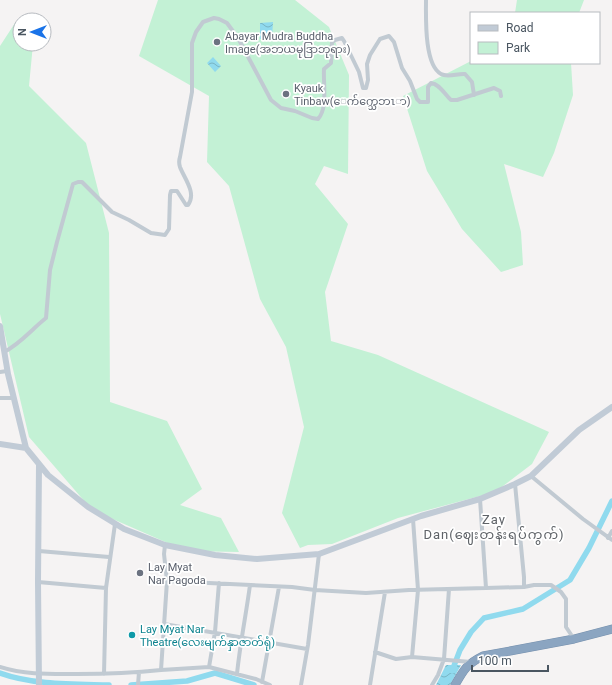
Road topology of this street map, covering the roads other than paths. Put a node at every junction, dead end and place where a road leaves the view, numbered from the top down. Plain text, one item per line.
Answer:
1 (426, 0) edge
2 (474, 95) junction
3 (501, 96) dead end
4 (0, 326) edge
5 (4, 352) junction
6 (8, 371) junction
7 (0, 372) edge
8 (0, 398) edge
9 (14, 398) junction
10 (612, 407) edge
11 (0, 444) edge
12 (26, 448) junction
13 (40, 465) junction
14 (531, 476) junction
15 (515, 484) junction
16 (480, 499) junction
17 (413, 519) junction
18 (115, 524) junction
19 (612, 531) edge
20 (609, 538) edge
21 (165, 545) junction
22 (38, 551) junction
23 (318, 554) junction
24 (110, 557) junction
25 (168, 581) junction
26 (38, 582) junction
27 (219, 583) junction
28 (250, 585) junction
29 (279, 587) junction
30 (524, 587) junction
31 (106, 588) junction
32 (486, 588) junction
33 (449, 589) junction
34 (315, 590) junction
35 (418, 590) junction
36 (385, 592) junction
37 (164, 624) junction
38 (612, 630) edge
39 (215, 632) junction
40 (241, 636) junction
41 (574, 639) junction
42 (269, 642) junction
43 (308, 649) junction
44 (375, 652) junction
45 (412, 657) junction
46 (445, 660) junction
47 (468, 661) junction
48 (0, 667) edge
49 (209, 667) junction
50 (161, 670) junction
51 (139, 672) junction
52 (104, 674) junction
53 (237, 674) junction
54 (39, 680) edge
55 (262, 682) junction
56 (138, 683) edge
57 (270, 685) edge
58 (301, 685) edge
59 (370, 685) edge
60 (432, 685) edge
61 (455, 685) edge

1 - 2 street
2 - 3 street
2 - 5 street
4 - 5 main road
5 - 6 main road
6 - 7 street
6 - 9 main road
8 - 9 street
9 - 12 main road
10 - 14 main road
11 - 12 main road
12 - 13 main road
13 - 18 main road
13 - 22 main road
14 - 15 main road
14 - 20 street
15 - 16 main road
15 - 30 street
16 - 17 main road
16 - 32 street
17 - 23 main road
17 - 35 street
18 - 21 main road
18 - 24 street
19 - 20 street
21 - 23 main road
21 - 25 street
22 - 24 street
22 - 26 main road
23 - 34 street
24 - 31 street
25 - 27 street
25 - 37 street
26 - 31 street
26 - 54 main road
27 - 28 street
27 - 39 street
28 - 29 street
28 - 40 street
29 - 34 street
29 - 42 street
30 - 32 street
30 - 41 street
31 - 52 street
32 - 33 street
33 - 35 street
33 - 46 street
34 - 36 street
34 - 43 street
35 - 36 street
35 - 45 street
36 - 44 street
37 - 39 street
37 - 50 street
38 - 41 highway
39 - 40 street
39 - 49 street
40 - 42 street
40 - 53 street
41 - 47 highway
42 - 43 street
42 - 55 street
43 - 58 street
44 - 45 street
44 - 59 street
45 - 46 street
46 - 47 street
46 - 60 street
47 - 61 highway
48 - 54 street
49 - 50 street
49 - 53 street
50 - 51 street
51 - 52 street
51 - 56 street
52 - 54 street
53 - 55 street
55 - 57 street

